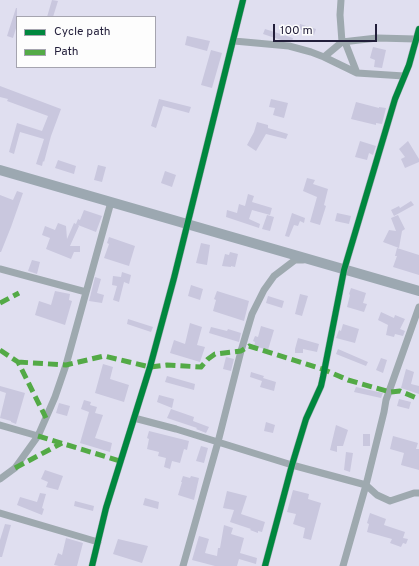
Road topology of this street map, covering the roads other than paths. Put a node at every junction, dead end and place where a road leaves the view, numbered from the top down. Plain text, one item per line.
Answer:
1 (244, 0) edge
2 (341, 0) edge
3 (419, 29) edge
4 (416, 40) junction
5 (234, 41) junction
6 (343, 42) junction
7 (324, 57) junction
8 (357, 73) junction
9 (404, 76) junction
10 (0, 170) edge
11 (111, 202) junction
12 (189, 225) junction
13 (308, 259) junction
14 (0, 269) edge
15 (344, 270) junction
16 (419, 291) edge
17 (86, 292) junction
18 (419, 307) edge
19 (134, 418) junction
20 (0, 425) edge
21 (38, 436) junction
22 (218, 442) junction
23 (292, 465) junction
24 (0, 479) edge
25 (366, 485) junction
26 (419, 493) edge
27 (0, 513) edge
28 (98, 542) junction
29 (92, 566) edge
30 (183, 566) edge
31 (265, 566) edge
32 (343, 566) edge

1 - 5 street
2 - 6 street
3 - 4 street
4 - 6 street
4 - 9 street
5 - 7 street
5 - 12 street
6 - 7 street
6 - 8 street
7 - 8 street
8 - 9 street
9 - 15 street
10 - 11 street
11 - 12 street
11 - 17 street
12 - 13 street
12 - 19 street
13 - 15 street
13 - 22 street
14 - 17 street
15 - 16 street
15 - 23 street
17 - 21 street
18 - 25 street
19 - 22 street
19 - 28 street
20 - 21 street
21 - 24 street
22 - 23 street
22 - 30 street
23 - 25 street
23 - 31 street
25 - 26 street
25 - 32 street
27 - 28 street
28 - 29 street

